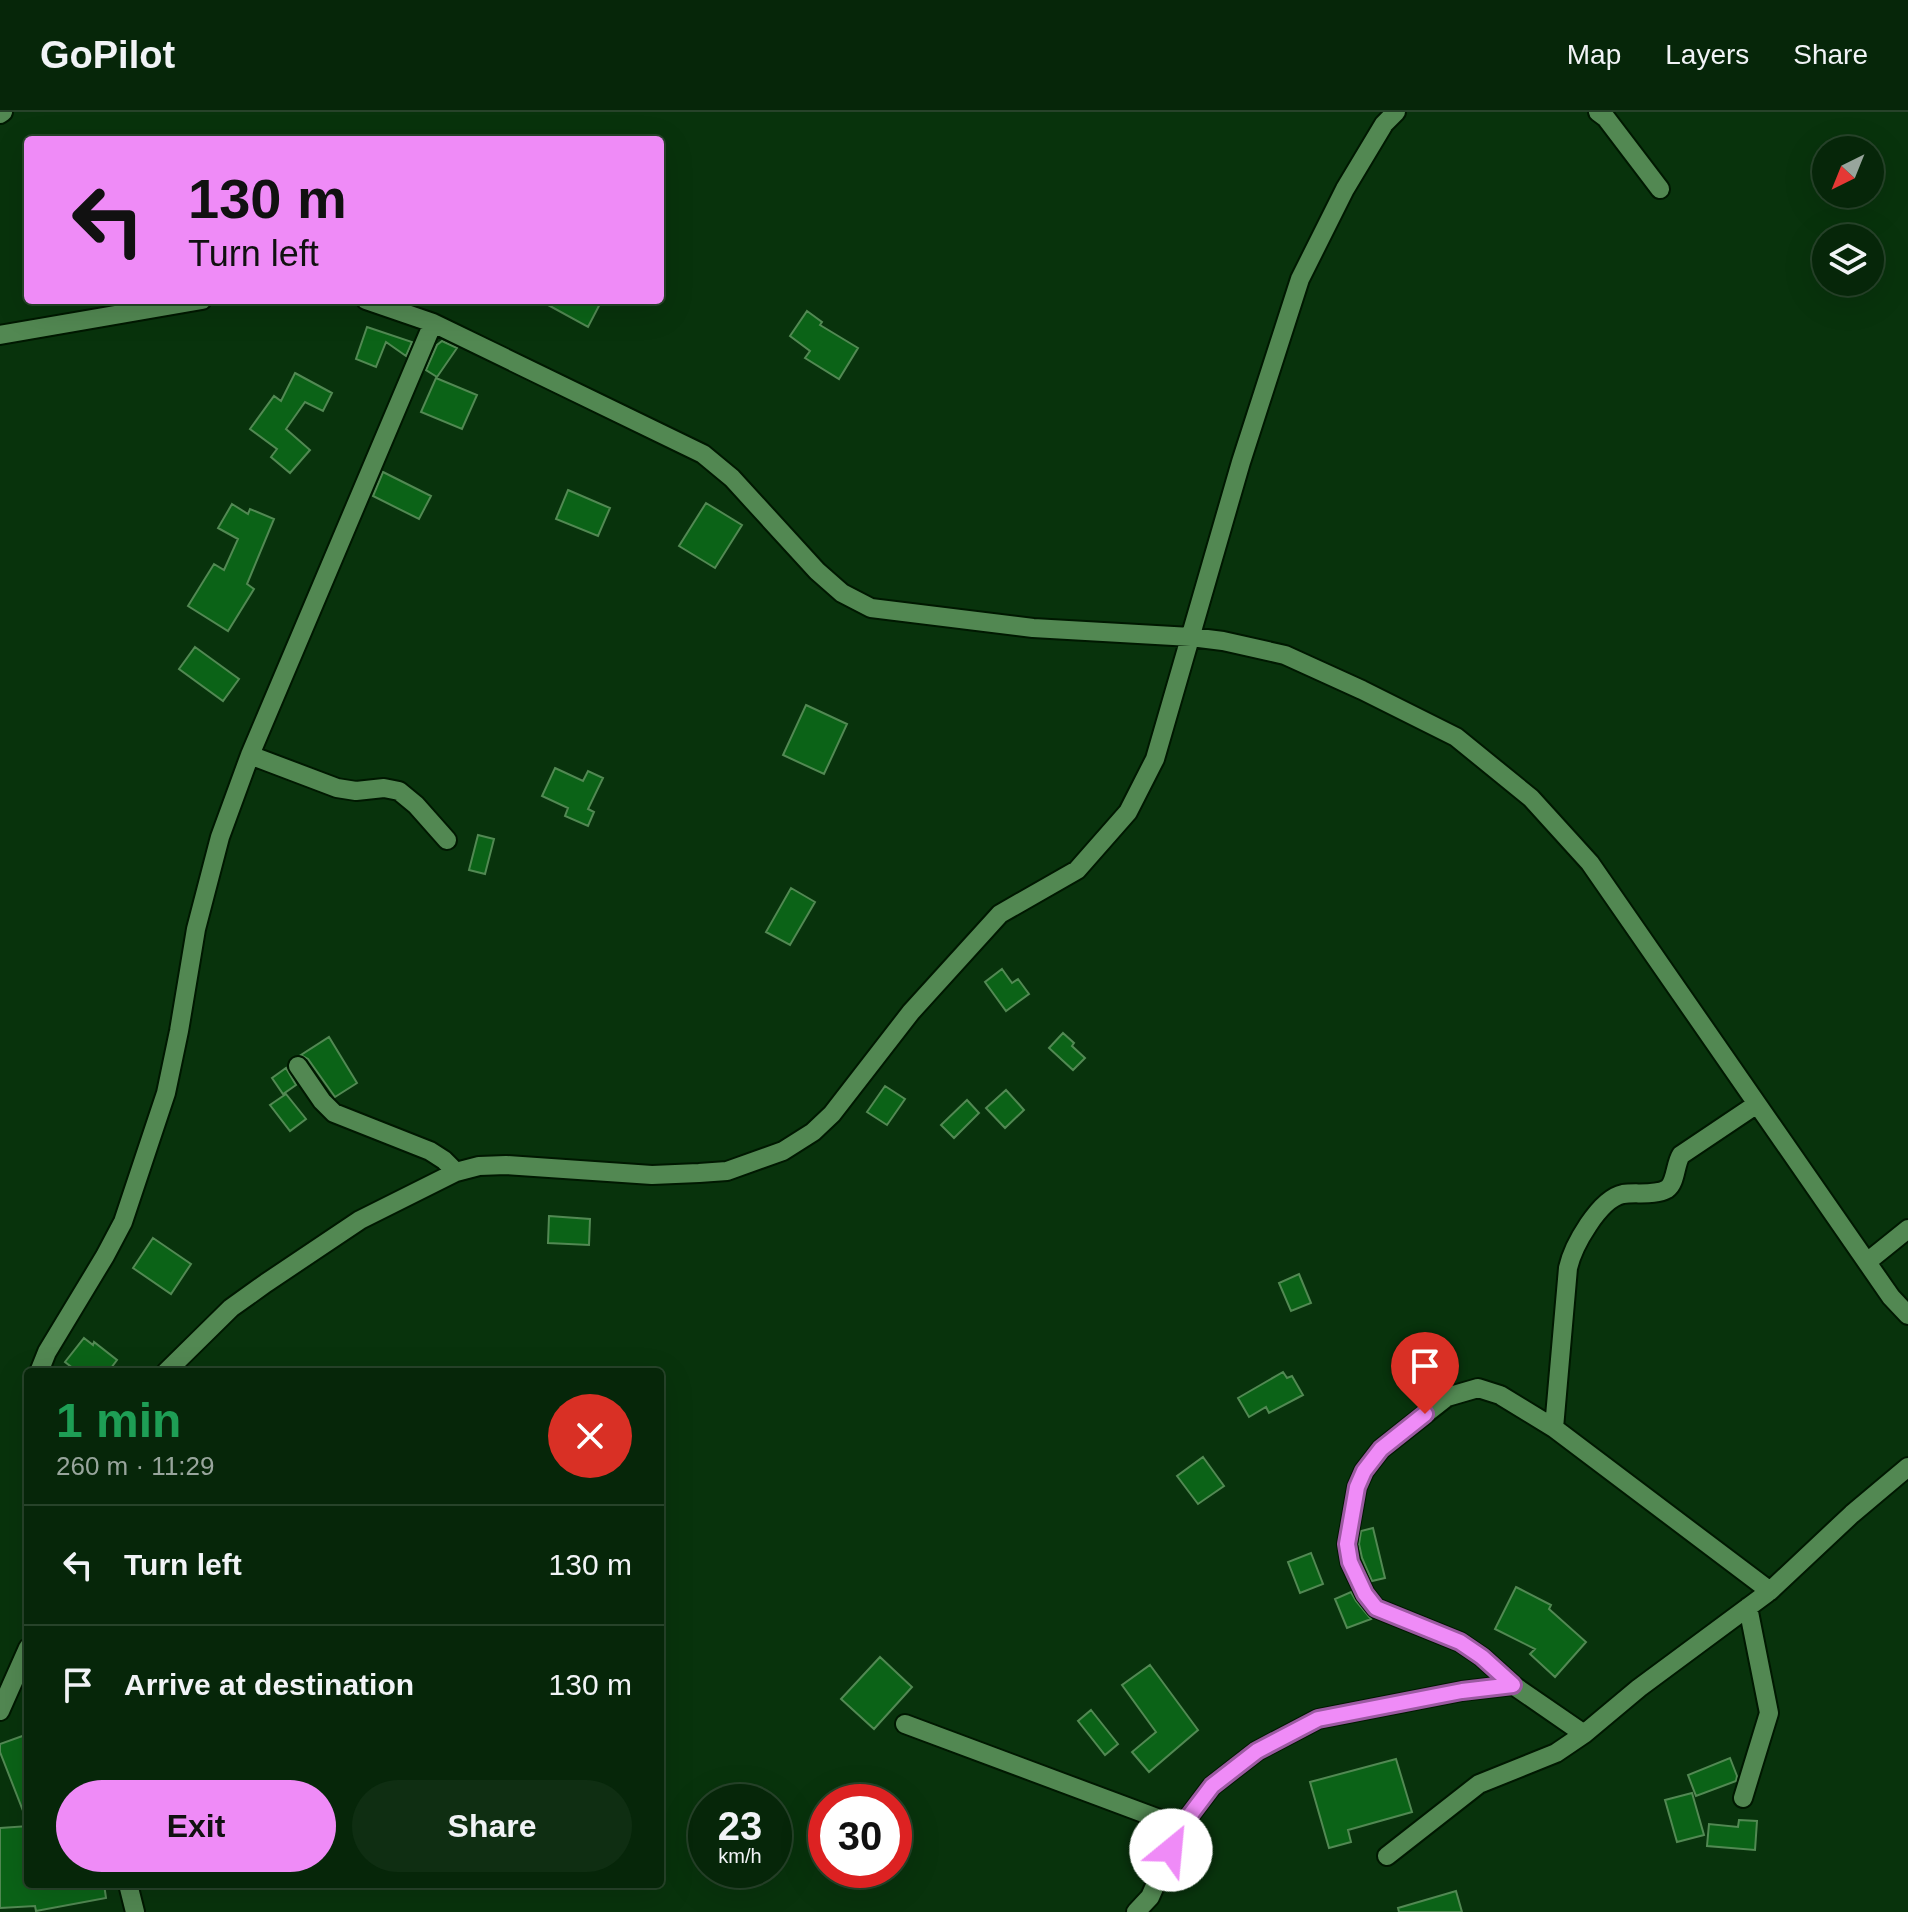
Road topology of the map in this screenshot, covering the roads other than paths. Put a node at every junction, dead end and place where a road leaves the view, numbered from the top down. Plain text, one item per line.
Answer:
1 (1396, 112) edge
2 (1598, 112) edge
3 (1660, 189) dead end
4 (179, 304) edge
5 (378, 304) edge
6 (433, 323) junction
7 (0, 335) edge
8 (1191, 637) junction
9 (250, 755) junction
10 (447, 840) dead end
11 (298, 1066) dead end
12 (1757, 1104) junction
13 (456, 1172) junction
14 (1908, 1229) edge
15 (1867, 1262) junction
16 (1908, 1315) edge
17 (41, 1368) edge
18 (170, 1368) edge
19 (1554, 1428) junction
20 (1908, 1467) edge
21 (1770, 1591) junction
22 (1748, 1607) junction
23 (24, 1657) edge
24 (1513, 1685) junction
25 (0, 1711) edge
26 (905, 1724) dead end
27 (1584, 1734) junction
28 (1743, 1798) dead end
29 (1181, 1827) junction
30 (1387, 1856) dead end
31 (129, 1888) edge
32 (135, 1912) edge
33 (1136, 1912) edge

1 - 8 street
2 - 3 street
4 - 7 street
5 - 6 street
6 - 8 street
6 - 9 street
8 - 12 street
8 - 13 street
9 - 10 street
9 - 17 street
11 - 13 street
12 - 15 street
12 - 19 street
13 - 18 street
14 - 15 street
15 - 16 street
19 - 21 street
19 - 24 street
20 - 21 street
21 - 22 street
22 - 27 street
22 - 28 street
23 - 25 street
24 - 27 street
24 - 29 street
26 - 29 street
27 - 30 street
29 - 33 street
31 - 32 street

